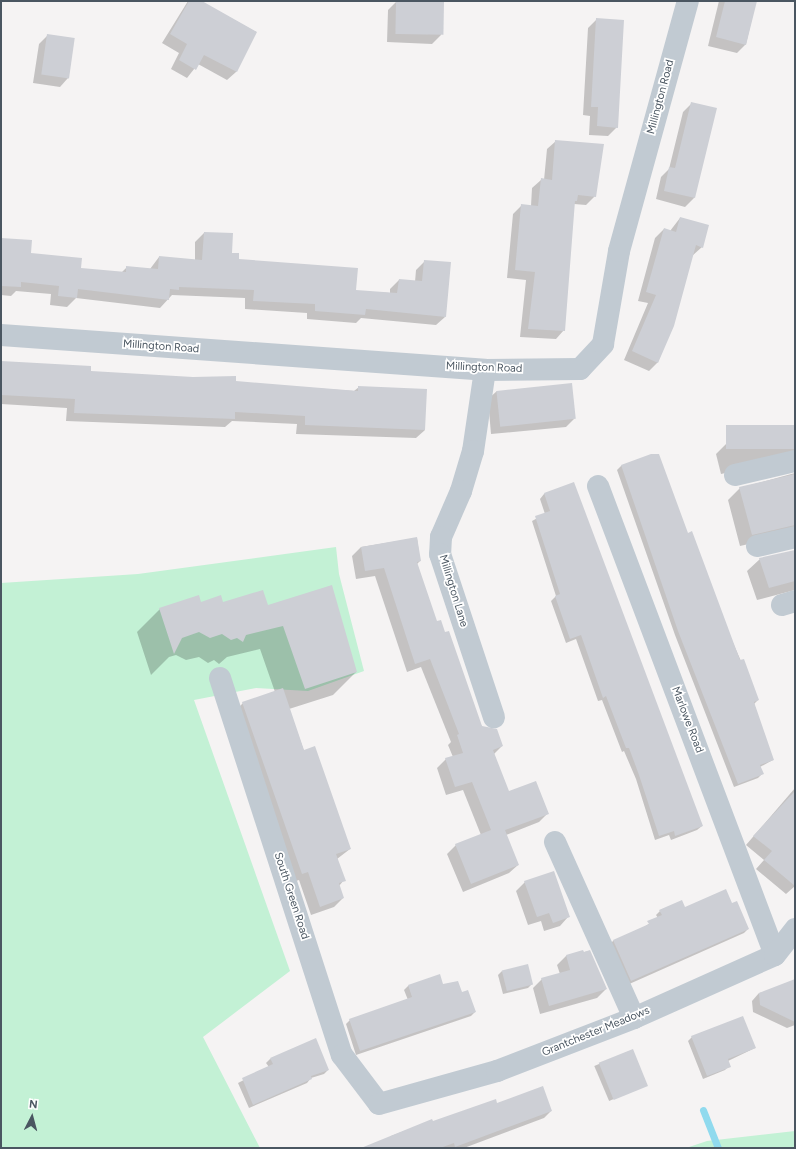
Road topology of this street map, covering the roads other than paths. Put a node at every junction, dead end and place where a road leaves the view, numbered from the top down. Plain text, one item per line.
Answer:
1 (688, 1) edge
2 (1, 335) edge
3 (485, 370) junction
4 (795, 462) edge
5 (735, 475) dead end
6 (598, 486) dead end
7 (795, 536) edge
8 (757, 546) dead end
9 (220, 678) dead end
10 (494, 718) dead end
11 (555, 842) dead end
12 (795, 929) edge
13 (775, 955) junction
14 (634, 1018) junction
15 (379, 1104) joint

1 - 3 street, Millington Road
2 - 3 street, Millington Road
3 - 10 street, Millington Lane
4 - 5 street
6 - 13 street, Marlowe Road
7 - 8 street
9 - 15 street, South Green Road
11 - 14 street
12 - 13 street, Grantchester Meadows
13 - 14 street, Grantchester Meadows
14 - 15 street, Grantchester Meadows

